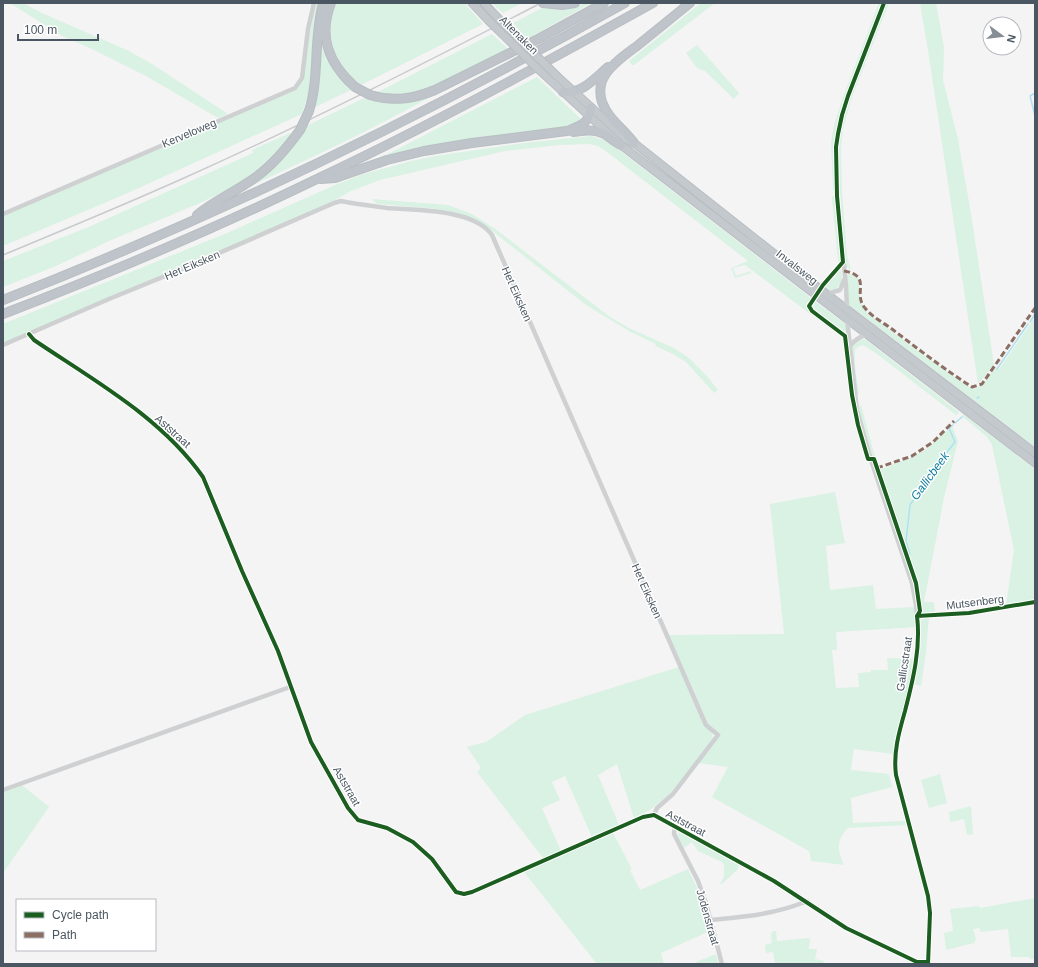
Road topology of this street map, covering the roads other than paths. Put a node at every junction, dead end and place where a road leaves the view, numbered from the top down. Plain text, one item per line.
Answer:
1 (314, 3) edge
2 (323, 3) edge
3 (331, 3) edge
4 (472, 3) edge
5 (484, 3) edge
6 (575, 3) edge
7 (604, 3) edge
8 (625, 3) edge
9 (653, 3) edge
10 (690, 3) edge
11 (884, 3) edge
12 (545, 4) edge
13 (620, 60) junction
14 (554, 79) junction
15 (563, 92) junction
16 (574, 92) junction
17 (590, 112) junction
18 (567, 131) junction
19 (634, 143) junction
20 (621, 145) junction
21 (318, 179) junction
22 (3, 214) edge
23 (188, 223) junction
24 (844, 278) junction
25 (827, 294) junction
26 (3, 300) edge
27 (847, 309) junction
28 (3, 314) edge
29 (847, 319) junction
30 (29, 334) junction
31 (868, 335) junction
32 (3, 345) edge
33 (850, 346) junction
34 (1035, 453) edge
35 (1035, 463) edge
36 (1035, 602) edge
37 (917, 616) junction
38 (290, 687) junction
39 (3, 790) edge
40 (654, 815) junction
41 (675, 827) junction
42 (807, 901) junction
43 (710, 920) junction
44 (928, 963) edge
45 (722, 964) edge

1 - 22 street, Kerveloweg
2 - 23 highway, bridge
3 - 7 highway, bridge
4 - 14 highway, Altenaken, bridge
5 - 14 highway, Altenaken, bridge
6 - 12 highway
8 - 23 highway
9 - 21 highway
10 - 13 highway
11 - 24 street
13 - 16 highway
13 - 19 highway
14 - 15 highway, Invalsweg
14 - 16 highway, Invalsweg
15 - 16 highway
15 - 17 highway, Invalsweg
16 - 17 highway, Invalsweg
17 - 18 highway
17 - 19 highway, Invalsweg
17 - 20 highway, Invalsweg
18 - 20 highway
18 - 21 highway
19 - 25 highway, Invalsweg
20 - 29 highway, Invalsweg
21 - 28 highway
23 - 26 highway
24 - 25 street
24 - 27 street
25 - 27 highway, Invalsweg
27 - 34 highway, Invalsweg
29 - 31 highway, Invalsweg
29 - 33 street, Gallicstraat
30 - 32 street, Het Eiksken
30 - 38 street, Aststraat
30 - 40 street, Het Eiksken
31 - 33 street
31 - 35 highway, Invalsweg
33 - 37 street, Gallicstraat
36 - 37 street, Mutsenberg
37 - 44 street, Gallicstraat
38 - 39 street
38 - 40 street, Aststraat
40 - 41 street, Aststraat
41 - 42 street, Aststraat
41 - 43 street, Jodenstraat
42 - 43 street
42 - 44 street, Aststraat
43 - 45 street, Jodenstraat

